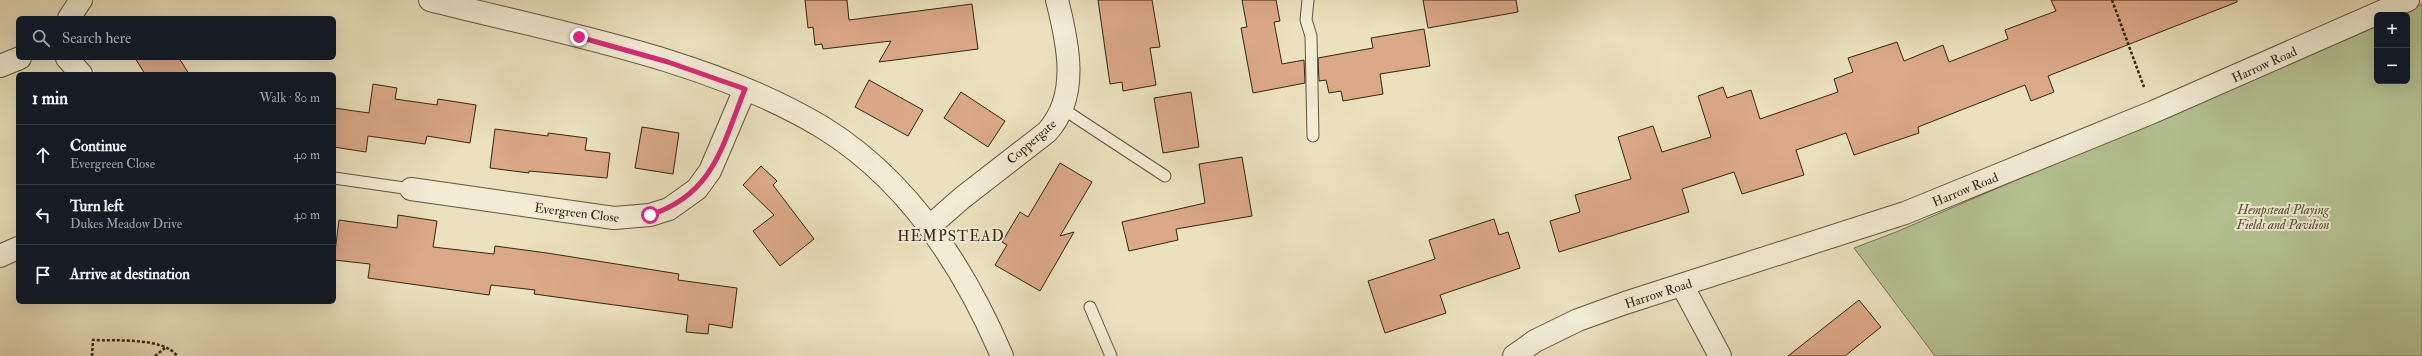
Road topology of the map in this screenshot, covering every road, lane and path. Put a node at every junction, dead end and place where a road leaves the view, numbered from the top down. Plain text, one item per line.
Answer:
1 (81, 0) edge
2 (430, 0) edge
3 (1058, 0) edge
4 (1308, 0) edge
5 (2112, 0) edge
6 (2408, 0) edge
7 (481, 6) edge
8 (70, 16) edge
9 (16, 60) edge
10 (69, 60) edge
11 (0, 66) edge
12 (79, 72) edge
13 (745, 89) junction
14 (1063, 109) junction
15 (2154, 112) junction
16 (1314, 136) dead end
17 (1165, 176) dead end
18 (336, 178) edge
19 (411, 189) joint
20 (930, 226) junction
21 (16, 249) edge
22 (0, 256) edge
23 (1682, 285) junction
24 (1090, 307) dead end
25 (166, 348) junction
26 (92, 356) edge
27 (155, 356) edge
28 (177, 356) edge
29 (1002, 356) edge
30 (1111, 356) edge
31 (1514, 356) edge
32 (1720, 356) edge

1 - 8 street
2 - 7 street
3 - 14 street, Coppergate
4 - 16 lane
5 - 15 path
6 - 15 street, Harrow Road
7 - 13 street
9 - 11 street
10 - 12 street
13 - 19 street, Evergreen Close
13 - 20 street
14 - 17 lane
14 - 20 street, Coppergate
15 - 23 street, Harrow Road
18 - 19 lane
20 - 29 street
21 - 22 street
23 - 31 street, Harrow Road
23 - 32 street
24 - 30 lane
25 - 26 path
25 - 27 path
25 - 28 path

